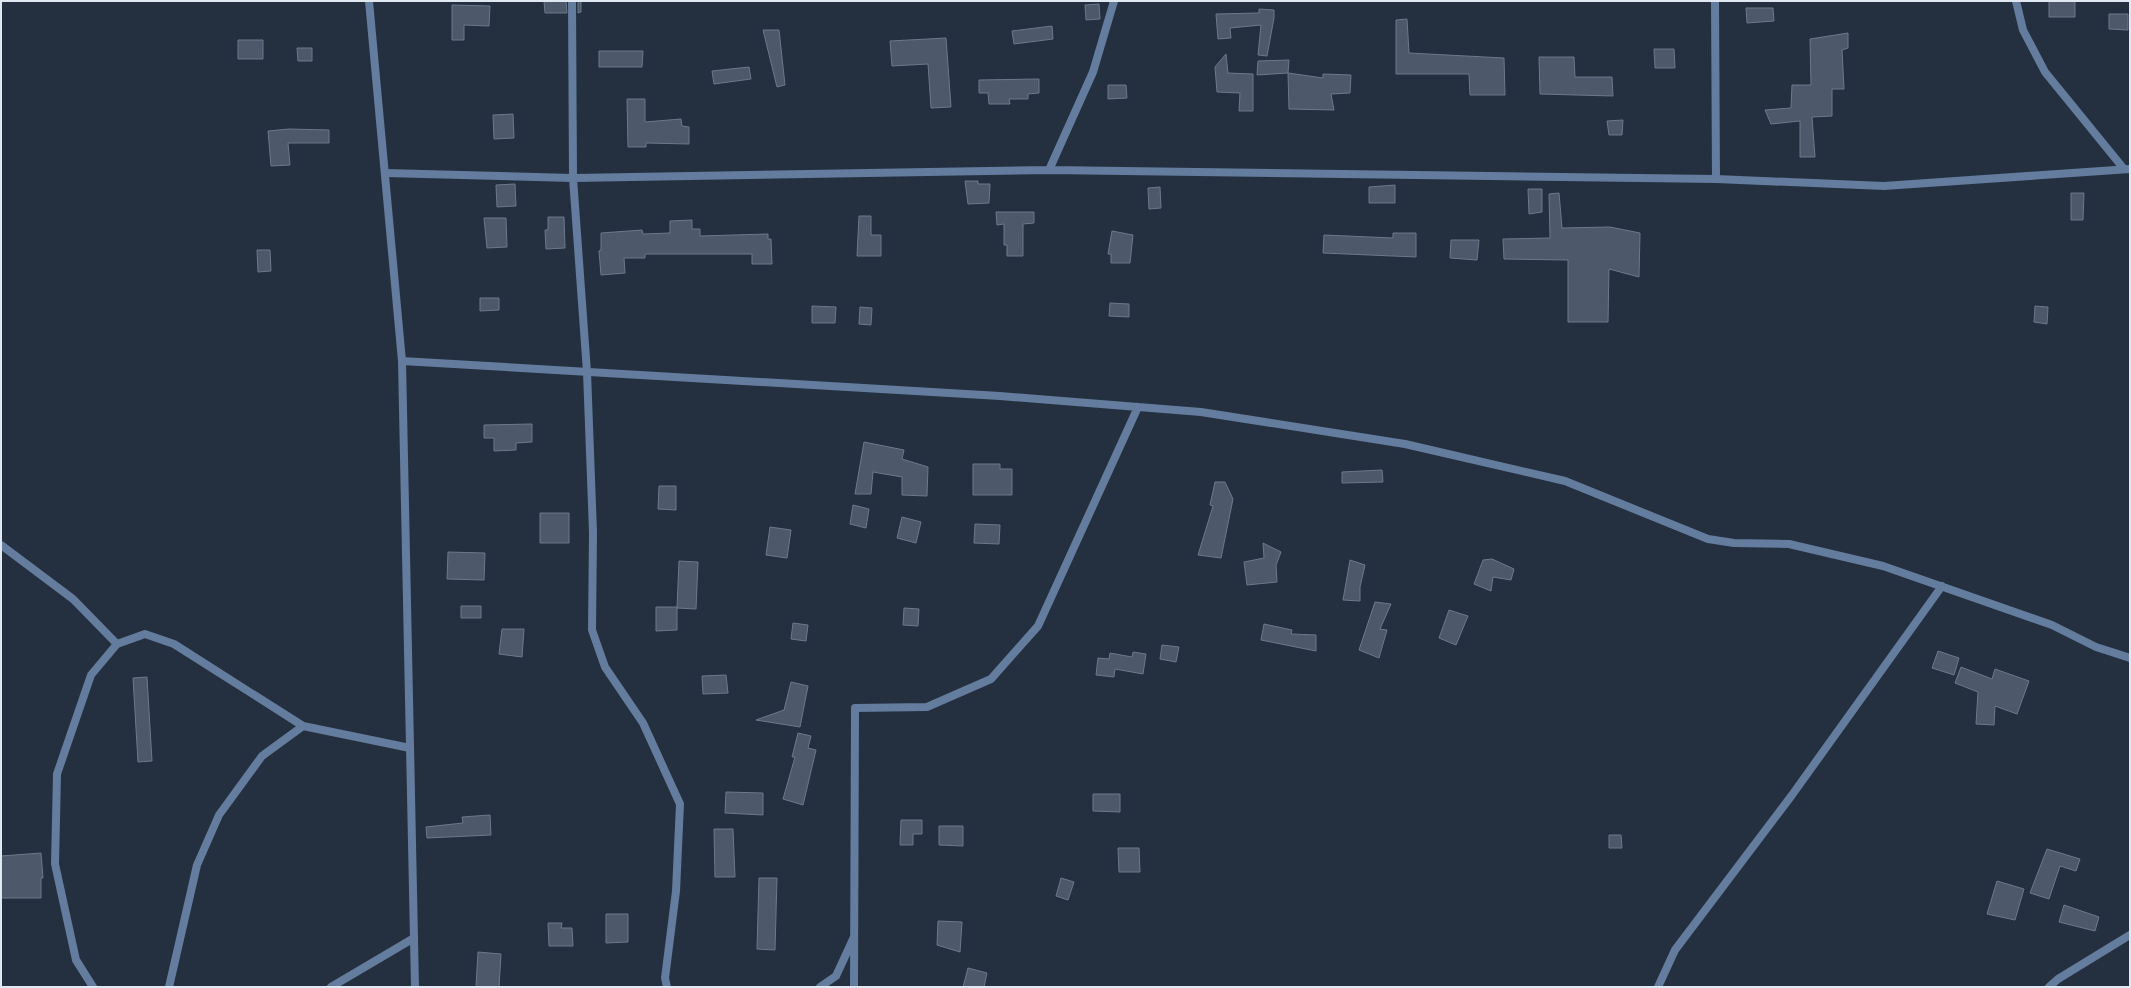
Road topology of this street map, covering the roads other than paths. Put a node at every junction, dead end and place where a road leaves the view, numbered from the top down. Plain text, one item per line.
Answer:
1 (369, 1) edge
2 (572, 1) edge
3 (1114, 1) edge
4 (1716, 1) edge
5 (2016, 1) edge
6 (2127, 169) edge
7 (1049, 170) junction
8 (385, 173) junction
9 (573, 178) junction
10 (1716, 179) junction
11 (402, 361) junction
12 (587, 372) junction
13 (1138, 407) junction
14 (1, 545) edge
15 (1942, 586) junction
16 (117, 644) junction
17 (2130, 658) edge
18 (303, 726) junction
19 (410, 748) junction
20 (855, 865) junction
21 (2130, 935) edge
22 (414, 938) junction
23 (92, 987) edge
24 (169, 987) edge
25 (331, 987) edge
26 (415, 987) edge
27 (667, 987) edge
28 (820, 987) edge
29 (854, 987) edge
30 (1658, 987) edge
31 (2049, 987) edge

1 - 8 street
2 - 9 street
3 - 7 street
4 - 10 street
5 - 6 street
6 - 10 street
7 - 9 street
7 - 10 street
8 - 9 street
8 - 11 street
9 - 12 street
11 - 12 street
11 - 19 street
12 - 13 street
12 - 27 street
13 - 15 street
13 - 20 street
14 - 16 street
15 - 17 street
15 - 30 street
16 - 18 street
16 - 23 street
18 - 19 street
18 - 24 street
19 - 22 street
20 - 28 street
20 - 29 street
21 - 31 street
22 - 25 street
22 - 26 street

